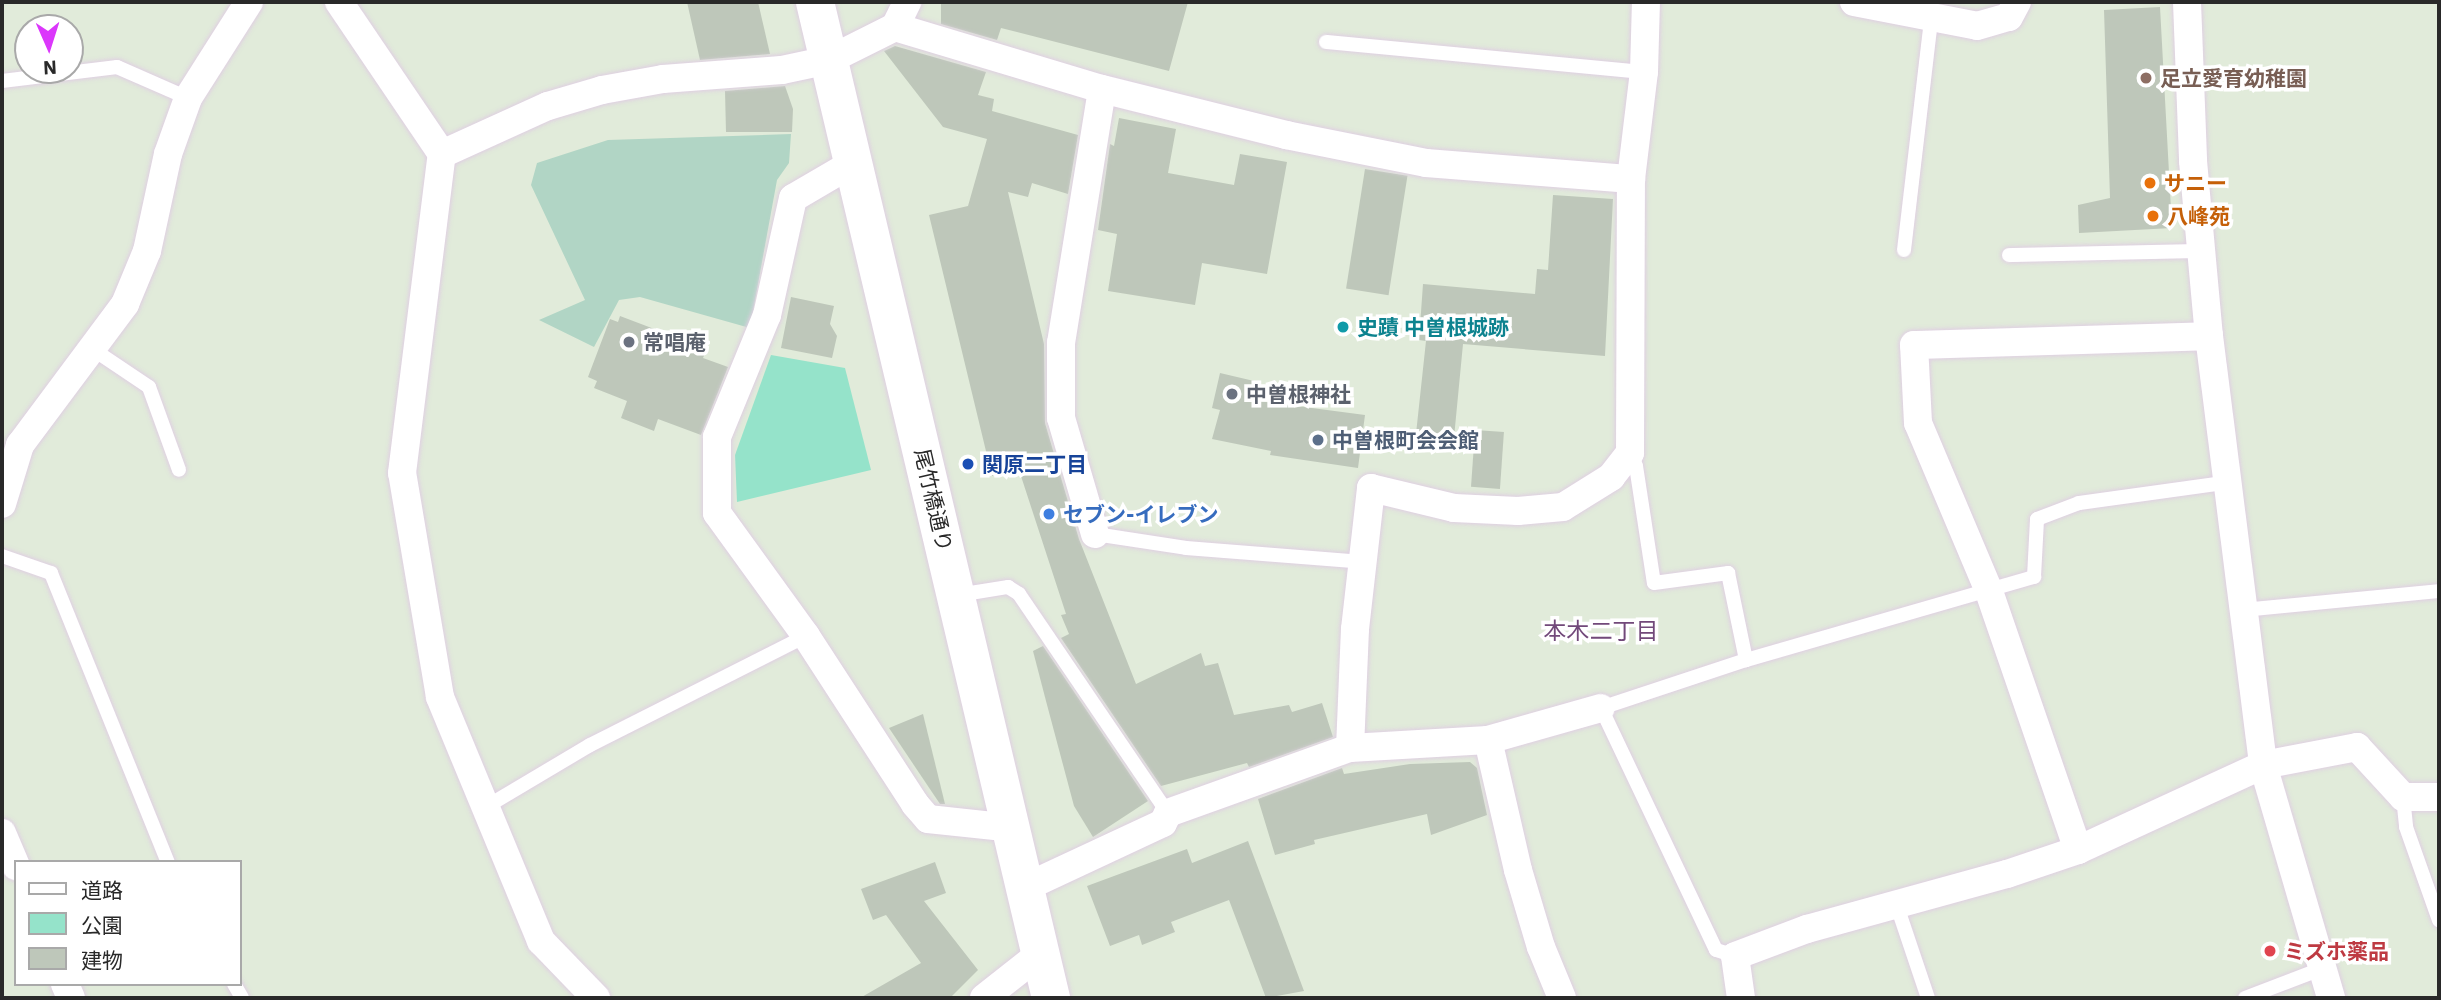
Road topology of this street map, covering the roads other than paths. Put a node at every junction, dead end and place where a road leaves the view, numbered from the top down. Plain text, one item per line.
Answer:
1 (249, 2) edge
2 (339, 2) edge
3 (815, 2) edge
4 (907, 2) edge
5 (1646, 2) edge
6 (1854, 2) edge
7 (2017, 2) edge
8 (2187, 2) edge
9 (1931, 19) junction
10 (894, 27) junction
11 (1326, 42) dead end
12 (829, 60) junction
13 (1644, 72) junction
14 (2, 81) edge
15 (1102, 89) junction
16 (188, 98) junction
17 (442, 154) junction
18 (853, 163) junction
19 (1631, 179) junction
20 (1904, 250) dead end
21 (2202, 251) junction
22 (2009, 255) dead end
23 (2209, 336) junction
24 (91, 348) junction
25 (1630, 453) junction
26 (179, 470) dead end
27 (2224, 483) junction
28 (2, 504) edge
29 (1095, 534) joint
30 (2, 556) edge
31 (1362, 562) junction
32 (1989, 591) junction
33 (2439, 591) edge
34 (957, 596) junction
35 (2242, 610) junction
36 (806, 636) junction
37 (1746, 660) junction
38 (1601, 708) junction
39 (1488, 740) junction
40 (1350, 748) junction
41 (2263, 765) junction
42 (2403, 797) junction
43 (2439, 797) edge
44 (486, 807) junction
45 (1168, 813) junction
46 (1012, 828) junction
47 (2, 833) edge
48 (2078, 850) junction
49 (167, 860) edge
50 (14, 861) edge
51 (1026, 887) junction
52 (1896, 903) junction
53 (2439, 920) edge
54 (1040, 954) junction
55 (1735, 956) junction
56 (2321, 969) junction
57 (596, 998) edge
58 (984, 998) edge
59 (1051, 998) edge
60 (1562, 998) edge
61 (1741, 998) edge
62 (1928, 998) edge
63 (2245, 998) edge
64 (2331, 998) edge

1 - 16 street
2 - 17 street
3 - 12 main road, 尾竹橋通り
4 - 10 street
5 - 13 street
6 - 9 street
7 - 9 street
8 - 21 street
9 - 20 lane
10 - 12 street
10 - 15 street
11 - 13 lane
12 - 17 street
12 - 18 main road, 尾竹橋通り
13 - 19 street
14 - 16 lane
15 - 19 street
15 - 29 street
16 - 24 street
17 - 44 street
18 - 34 main road, 尾竹橋通り
18 - 36 street
19 - 25 street
21 - 22 lane
21 - 23 street
23 - 27 street
23 - 32 street
24 - 26 lane
24 - 28 street
25 - 31 street
25 - 37 lane
27 - 32 lane
27 - 35 street
29 - 31 lane
30 - 49 lane
31 - 40 street
32 - 37 lane
32 - 48 street
33 - 35 lane
34 - 45 lane
34 - 46 main road, 尾竹橋通り
35 - 41 street
36 - 44 lane
36 - 46 street
37 - 38 lane
38 - 39 street
38 - 55 lane
39 - 40 street
39 - 60 street
40 - 45 street
41 - 42 street
41 - 48 street
41 - 56 street
42 - 43 street
42 - 53 lane
44 - 57 street
45 - 51 street
46 - 51 main road, 尾竹橋通り
47 - 50 street
48 - 52 street
51 - 54 main road, 尾竹橋通り
52 - 55 street
52 - 62 lane
54 - 58 street
54 - 59 main road, 尾竹橋通り
55 - 61 street
56 - 63 lane
56 - 64 street

